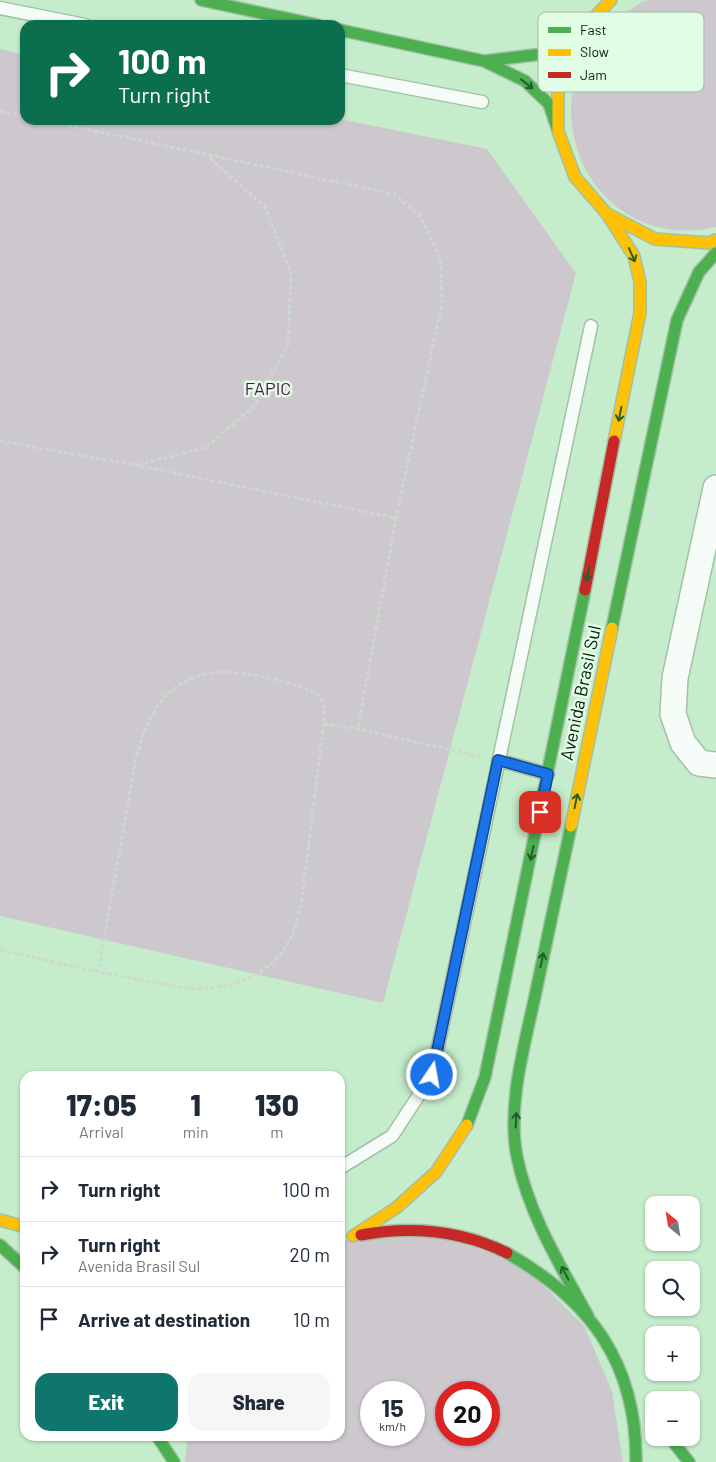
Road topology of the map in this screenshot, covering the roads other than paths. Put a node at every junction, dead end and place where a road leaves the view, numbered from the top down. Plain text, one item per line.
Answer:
1 (201, 0) edge
2 (611, 0) edge
3 (0, 8) edge
4 (600, 12) edge
5 (61, 20) edge
6 (295, 20) edge
7 (345, 31) edge
8 (538, 54) edge
9 (484, 61) junction
10 (345, 76) edge
11 (558, 92) edge
12 (482, 102) dead end
13 (558, 131) junction
14 (607, 214) junction
15 (716, 240) edge
16 (716, 253) edge
17 (592, 326) dead end
18 (716, 488) edge
19 (712, 530) edge
20 (498, 760) junction
21 (716, 765) edge
22 (548, 774) junction
23 (345, 1165) edge
24 (0, 1220) edge
25 (20, 1226) edge
26 (353, 1236) junction
27 (345, 1238) edge
28 (0, 1244) edge
29 (20, 1263) edge
30 (588, 1316) junction
31 (612, 1354) junction
32 (638, 1393) dead end
33 (160, 1441) edge
34 (180, 1445) dead end
35 (676, 1446) edge
36 (174, 1462) edge
37 (179, 1462) edge
38 (636, 1462) edge
39 (689, 1462) edge

1 - 6 main road
2 - 4 main road
3 - 5 lane
7 - 9 main road
8 - 9 main road
9 -> 13 main road
10 - 12 lane
11 - 13 main road
13 - 14 main road
14 - 15 main road
14 -> 22 main road, Avenida Brasil Sul
30 -> 16 main road, Avenida Brasil Sul
17 - 20 lane
18 - 19 street
19 - 21 street
20 - 22 lane
20 - 23 lane
22 -> 26 main road, Avenida Brasil Sul
24 - 25 main road
26 - 27 main road
26 - 30 main road
28 - 29 main road
30 - 31 main road
31 - 32 main road
31 - 38 main road
33 - 36 main road
34 - 37 main road
35 - 39 main road

